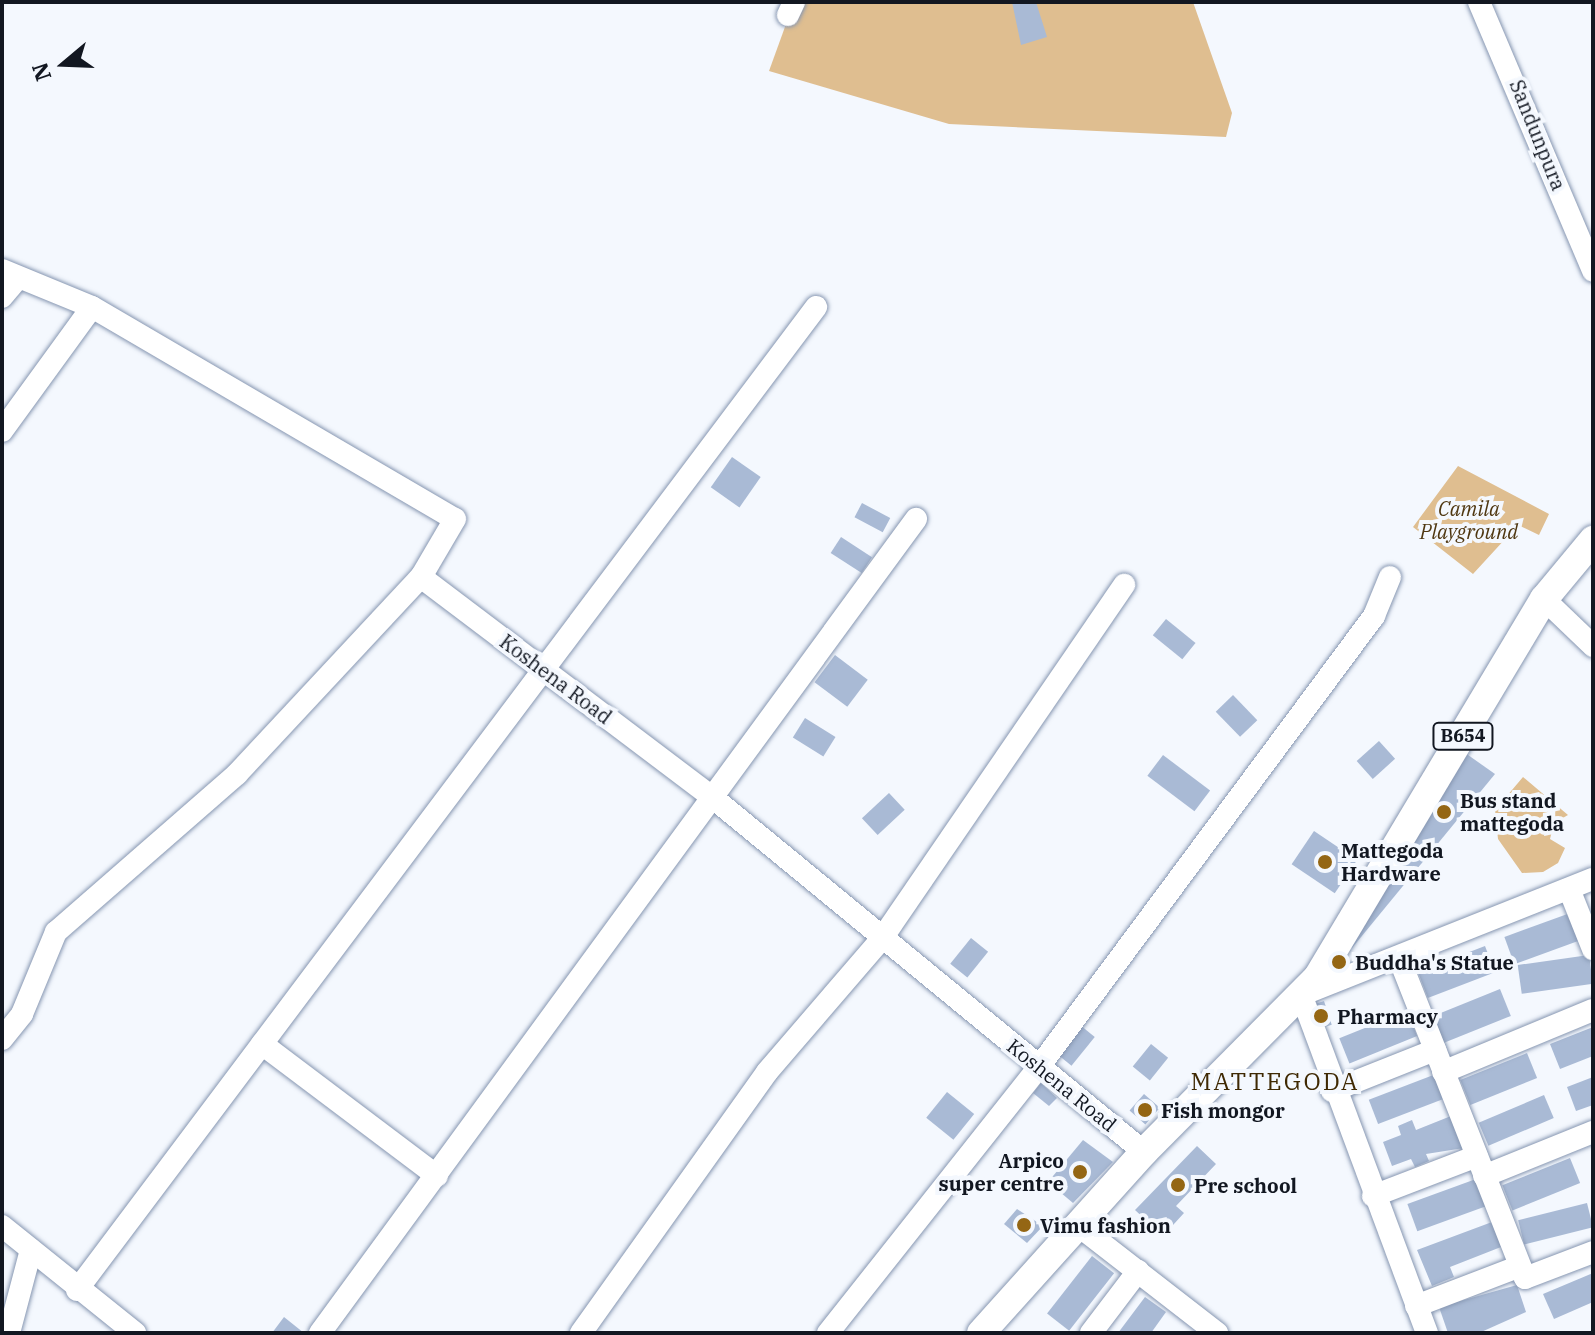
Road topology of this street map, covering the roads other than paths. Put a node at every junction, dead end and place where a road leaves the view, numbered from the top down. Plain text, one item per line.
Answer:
1 (1479, 2) edge
2 (1593, 271) edge
3 (10, 274) edge
4 (2, 297) edge
5 (92, 307) junction
6 (816, 307) dead end
7 (2, 431) edge
8 (916, 519) dead end
9 (1593, 540) edge
10 (421, 577) junction
11 (1390, 577) dead end
12 (1124, 585) dead end
13 (1544, 599) junction
14 (1593, 646) edge
15 (544, 670) junction
16 (712, 797) junction
17 (1593, 879) edge
18 (1569, 889) junction
19 (883, 937) junction
20 (1593, 949) edge
21 (1399, 958) junction
22 (1301, 995) junction
23 (1593, 1010) edge
24 (2, 1039) edge
25 (262, 1044) junction
26 (1435, 1050) junction
27 (1039, 1067) junction
28 (1443, 1072) junction
29 (1332, 1091) junction
30 (1593, 1132) edge
31 (1144, 1152) junction
32 (1481, 1166) junction
33 (437, 1176) junction
34 (1373, 1196) junction
35 (2, 1226) edge
36 (1079, 1226) junction
37 (31, 1250) junction
38 (1593, 1252) edge
39 (1520, 1266) junction
40 (1138, 1271) junction
41 (77, 1290) junction
42 (1416, 1306) junction
43 (9, 1333) edge
44 (135, 1333) edge
45 (320, 1333) edge
46 (581, 1333) edge
47 (828, 1333) edge
48 (981, 1333) edge
49 (1091, 1333) edge
50 (1217, 1333) edge
51 (1427, 1333) edge

1 - 2 street, Sandunpura
3 - 4 street
3 - 5 street
5 - 7 street
5 - 10 street
6 - 15 street
8 - 16 street
9 - 13 main road, B654
10 - 15 street, Koshena Road
10 - 24 street
11 - 27 street
12 - 19 street
13 - 14 street
13 - 22 main road, B654
15 - 16 street, Koshena Road
15 - 25 street
16 - 19 street, Koshena Road
16 - 33 street
17 - 18 street
18 - 20 street
18 - 21 street
19 - 27 street, Koshena Road
19 - 46 street
21 - 22 street
21 - 26 street
22 - 29 street
22 - 31 main road, B654
23 - 28 street
25 - 33 street
25 - 41 street
26 - 28 street
26 - 29 street
27 - 31 street, Koshena Road
27 - 47 street
28 - 32 street
29 - 34 street
30 - 32 street
31 - 36 main road, B654
32 - 34 street
32 - 39 street
33 - 45 street
34 - 42 street
35 - 37 street
36 - 40 street
36 - 48 main road, B654
37 - 41 street
37 - 43 street
38 - 39 street
39 - 42 street
40 - 49 street
40 - 50 street
41 - 44 street
42 - 51 street

